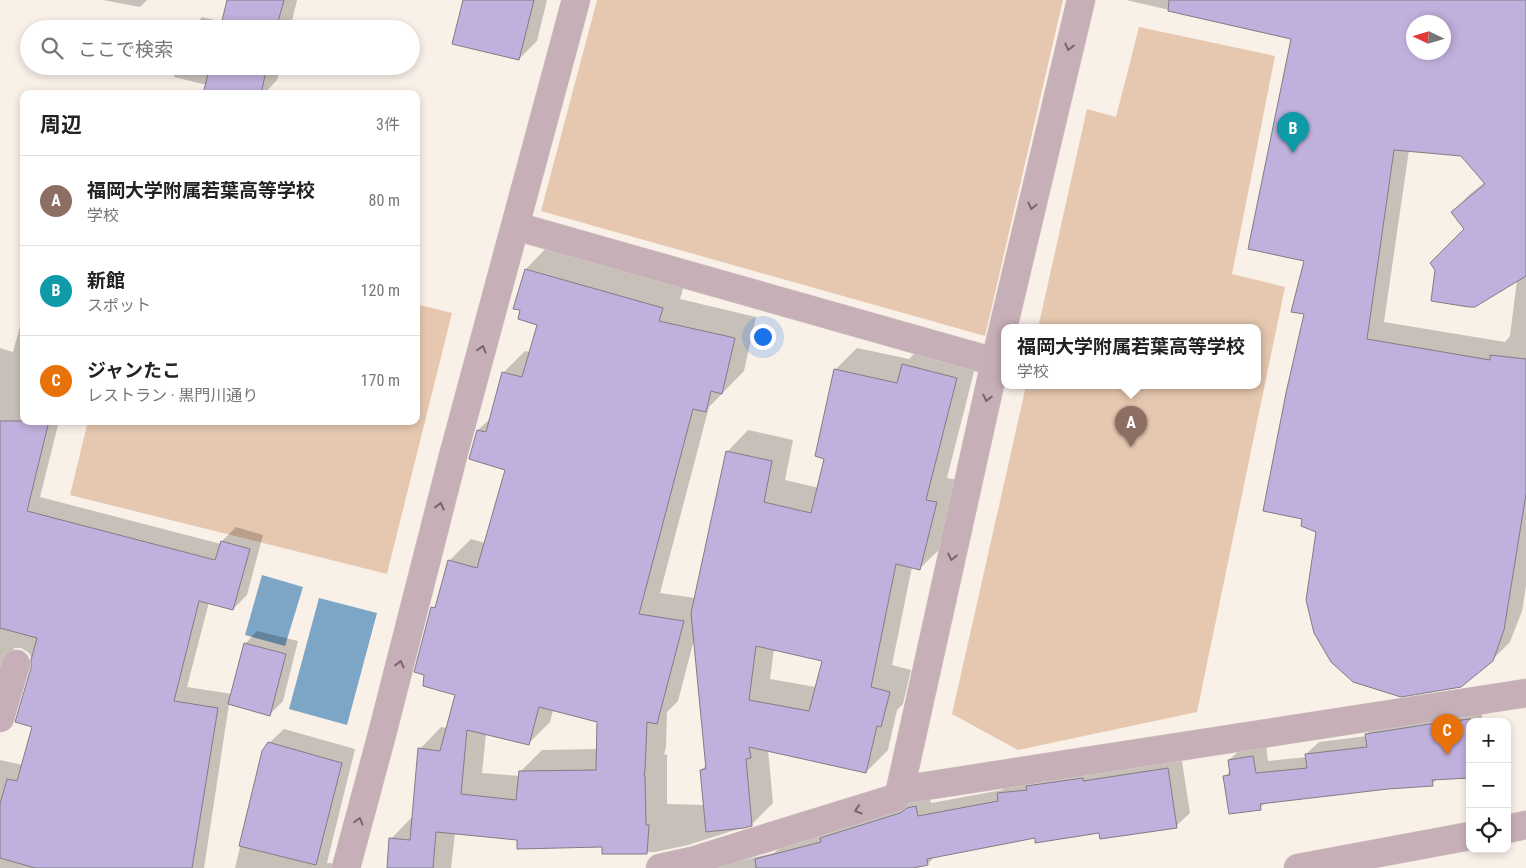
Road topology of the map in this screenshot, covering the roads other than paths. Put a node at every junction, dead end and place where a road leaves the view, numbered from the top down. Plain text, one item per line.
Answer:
1 (576, 0) edge
2 (1081, 0) edge
3 (515, 226) junction
4 (1004, 324) edge
5 (1001, 337) edge
6 (995, 362) junction
7 (16, 664) dead end
8 (1526, 693) edge
9 (0, 718) edge
10 (900, 790) junction
11 (1526, 825) edge
12 (1511, 828) edge
13 (1466, 837) edge
14 (1395, 859) edge
15 (346, 868) edge
16 (660, 868) edge
17 (1298, 868) edge

1 - 3 street
2 -> 4 street
3 - 6 street
15 -> 3 street
5 -> 6 street
6 -> 10 street
7 - 9 street
8 - 10 street
10 -> 16 street
11 - 12 street
13 - 14 street
14 - 17 street

